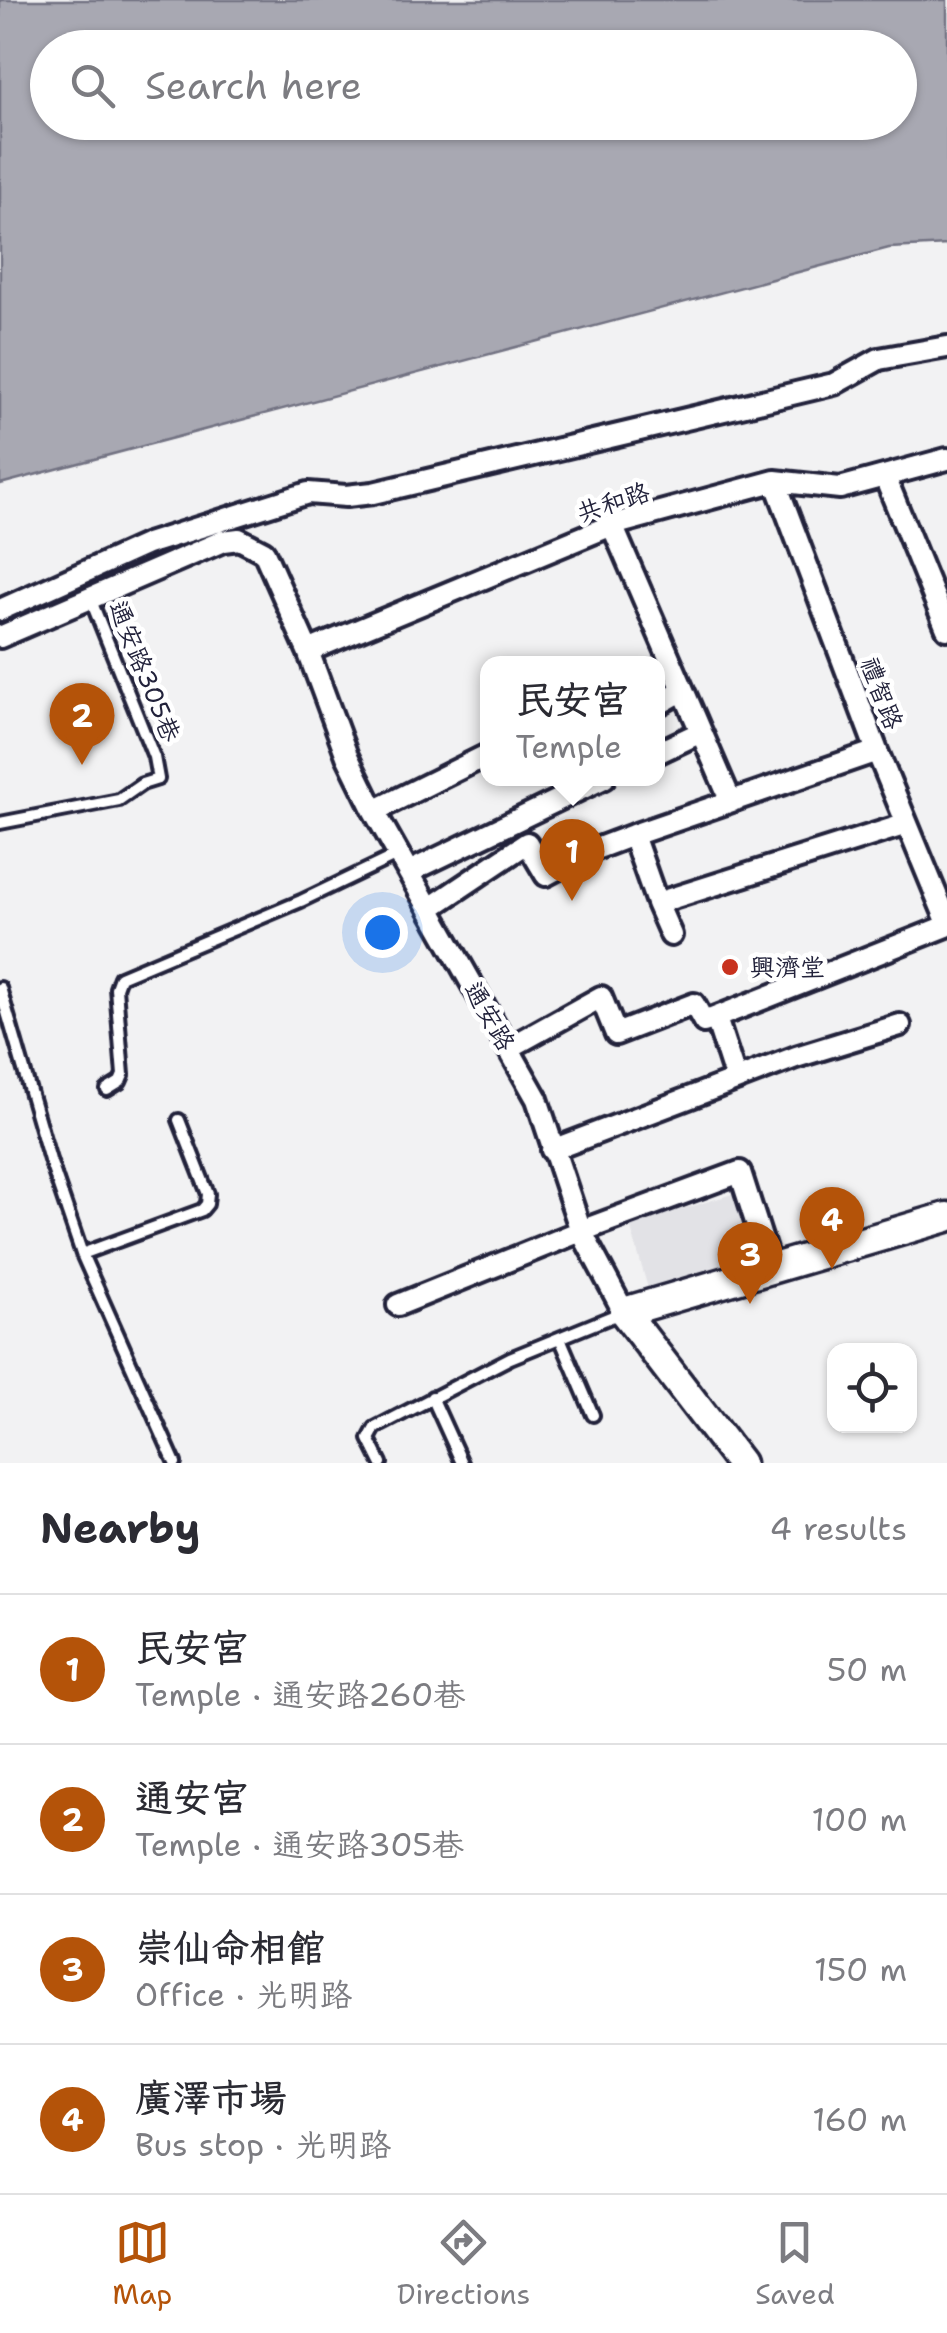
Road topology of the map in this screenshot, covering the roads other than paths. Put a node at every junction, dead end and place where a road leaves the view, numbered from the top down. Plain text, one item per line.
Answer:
1 (947, 347) edge
2 (947, 460) edge
3 (885, 477) junction
4 (776, 481) junction
5 (612, 525) junction
6 (264, 552) joint
7 (89, 596) junction
8 (0, 610) edge
9 (947, 629) edge
10 (0, 637) edge
11 (308, 651) junction
12 (683, 690) junction
13 (665, 700) edge
14 (701, 732) junction
15 (665, 749) edge
16 (877, 751) junction
17 (480, 758) edge
18 (585, 786) edge
19 (730, 799) junction
20 (374, 811) junction
21 (0, 822) edge
22 (907, 824) junction
23 (633, 835) junction
24 (405, 863) junction
25 (657, 904) junction
26 (430, 908) junction
27 (947, 923) edge
28 (671, 935) dead end
29 (0, 988) edge
30 (716, 1018) junction
31 (900, 1025) dead end
32 (508, 1048) junction
33 (736, 1080) junction
34 (107, 1090) dead end
35 (178, 1120) dead end
36 (552, 1150) junction
37 (947, 1217) edge
38 (582, 1230) junction
39 (82, 1254) junction
40 (771, 1269) junction
41 (398, 1305) dead end
42 (624, 1312) junction
43 (560, 1338) junction
44 (432, 1397) junction
45 (592, 1415) dead end
46 (175, 1463) edge
47 (381, 1463) edge
48 (462, 1463) edge
49 (740, 1463) edge

1 - 8 street
2 - 3 street, 共和路
3 - 4 street, 共和路
3 - 9 street
4 - 5 street, 共和路
4 - 16 street, 禮智路
5 - 11 street, 共和路
5 - 12 street
6 - 7 street, 通安路305巷
6 - 11 street, 通安路
7 - 10 street, 通安路305巷
7 - 21 lane, 通安路305巷
11 - 20 street, 通安路
12 - 13 street
12 - 14 street
14 - 15 street
14 - 19 street
16 - 19 street
16 - 22 street, 禮智路
17 - 20 street
18 - 24 street
19 - 23 street
20 - 24 street, 通安路
22 - 25 street
22 - 27 street, 禮智路
23 - 25 street
23 - 26 street
24 - 26 street, 通安路
24 - 34 lane
25 - 28 street
26 - 32 street, 通安路
27 - 30 street
29 - 39 lane
30 - 32 street
30 - 33 street
31 - 33 street
32 - 36 street, 通安路
33 - 36 street
35 - 39 lane
36 - 38 street, 通安路
37 - 40 street
38 - 40 street
38 - 41 street
38 - 42 street, 通安路
39 - 46 lane
40 - 42 street
42 - 43 lane
42 - 49 street, 通安路
43 - 44 lane
43 - 45 lane
44 - 47 lane
44 - 48 lane

